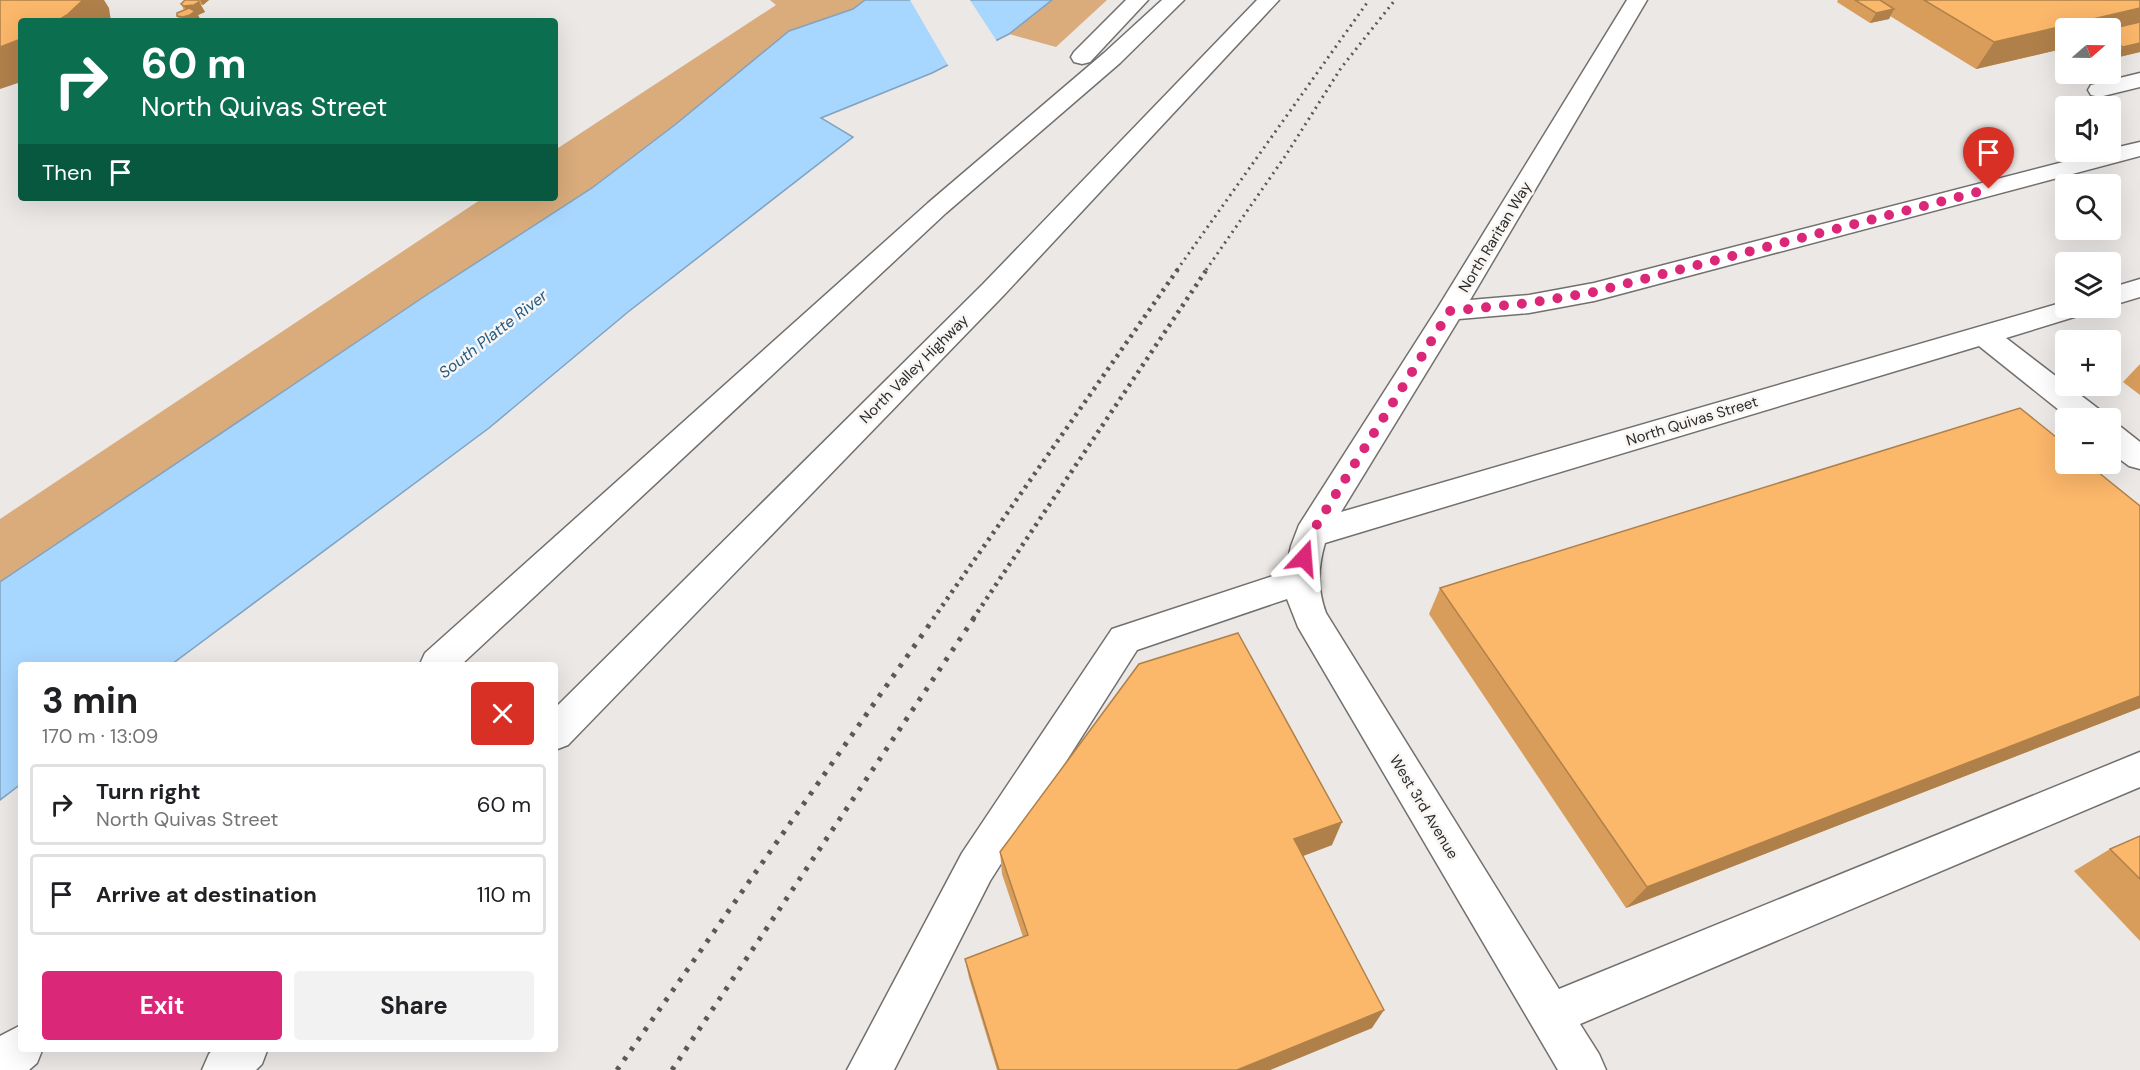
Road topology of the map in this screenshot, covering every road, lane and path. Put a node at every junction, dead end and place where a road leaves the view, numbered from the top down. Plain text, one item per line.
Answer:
1 (1138, 0) edge
2 (1174, 0) edge
3 (1269, 0) edge
4 (1637, 0) edge
5 (2140, 80) edge
6 (2099, 90) dead end
7 (2140, 149) edge
8 (937, 208) junction
9 (2140, 288) edge
10 (2121, 294) edge
11 (1450, 311) junction
12 (2055, 313) edge
13 (1983, 334) junction
14 (2077, 408) edge
15 (2121, 444) edge
16 (2140, 459) edge
17 (1311, 534) junction
18 (1300, 581) junction
19 (440, 662) edge
20 (558, 730) edge
21 (2140, 769) edge
22 (1549, 1015) junction
23 (18, 1050) edge
24 (242, 1052) edge
25 (0, 1066) edge
26 (225, 1070) edge
27 (870, 1070) edge
28 (1582, 1070) edge

1 - 8 main road
2 - 8 main road
3 - 20 main road, North Valley Highway
4 - 11 main road, North Raritan Way
5 - 6 main road
7 - 11 main road
8 - 19 main road
9 - 10 main road
11 - 17 main road, North Raritan Way
12 - 13 main road, North Quivas Street
13 - 14 main road
13 - 17 main road, North Quivas Street
15 - 16 main road
17 - 18 main road, West 3rd Avenue
18 - 22 main road, West 3rd Avenue
18 - 27 main road
21 - 22 main road
22 - 28 main road, West 3rd Avenue
23 - 25 main road
24 - 26 main road

